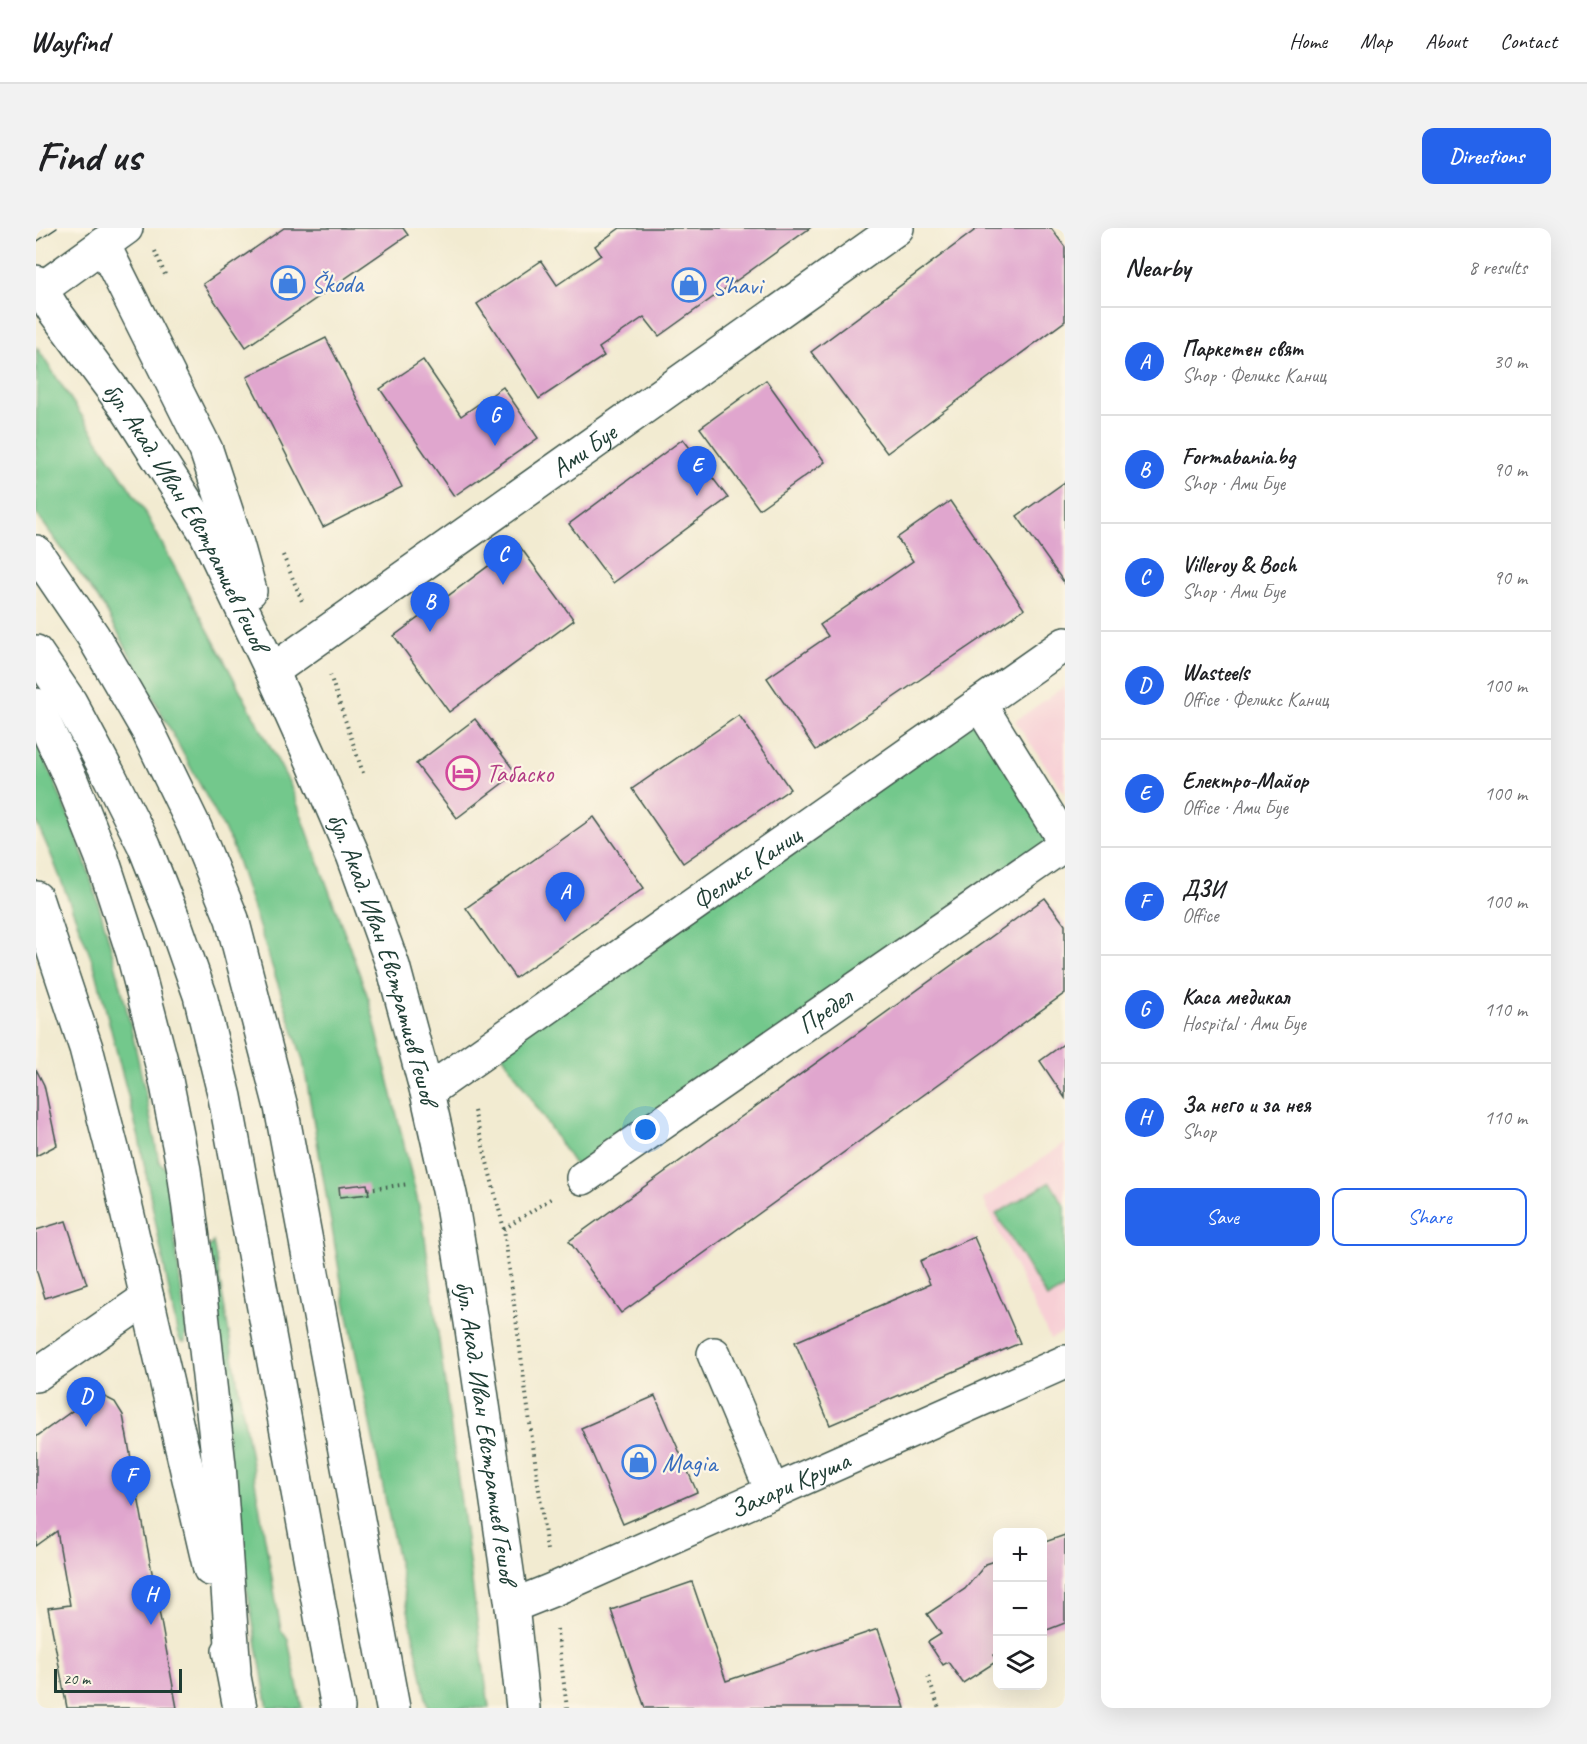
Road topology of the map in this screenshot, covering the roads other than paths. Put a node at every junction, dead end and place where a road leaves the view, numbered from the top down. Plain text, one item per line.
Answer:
1 (897, 228) edge
2 (115, 236) edge
3 (38, 288) edge
4 (36, 552) edge
5 (1065, 644) edge
6 (36, 652) edge
7 (272, 671) junction
8 (36, 705) edge
9 (980, 705) junction
10 (1065, 843) edge
11 (36, 898) edge
12 (427, 1092) junction
13 (583, 1178) road end
14 (147, 1298) junction
15 (714, 1354) dead end
16 (1065, 1362) edge
17 (36, 1375) edge
18 (772, 1491) junction
19 (512, 1606) junction
20 (234, 1671) junction
21 (240, 1708) edge
22 (338, 1708) edge
23 (393, 1708) edge
24 (522, 1708) edge

1 - 7 main road, Ами Буе
2 - 3 main road
2 - 7 main road
3 - 7 main road, бул. Акад. Иван Евстратиев Гешов
4 - 23 main road
5 - 9 main road, Феликс Каниц
6 - 22 main road
7 - 12 main road, бул. Акад. Иван Евстратиев Гешов
8 - 20 main road
9 - 10 main road
9 - 12 main road, Феликс Каниц
10 - 13 main road, Предел
11 - 14 main road
12 - 19 main road, бул. Акад. Иван Евстратиев Гешов
14 - 17 main road
14 - 20 main road
15 - 18 main road
16 - 18 main road, Захари Круша
18 - 19 main road, Захари Круша
19 - 24 main road, бул. Акад. Иван Евстратиев Гешов
20 - 21 main road

